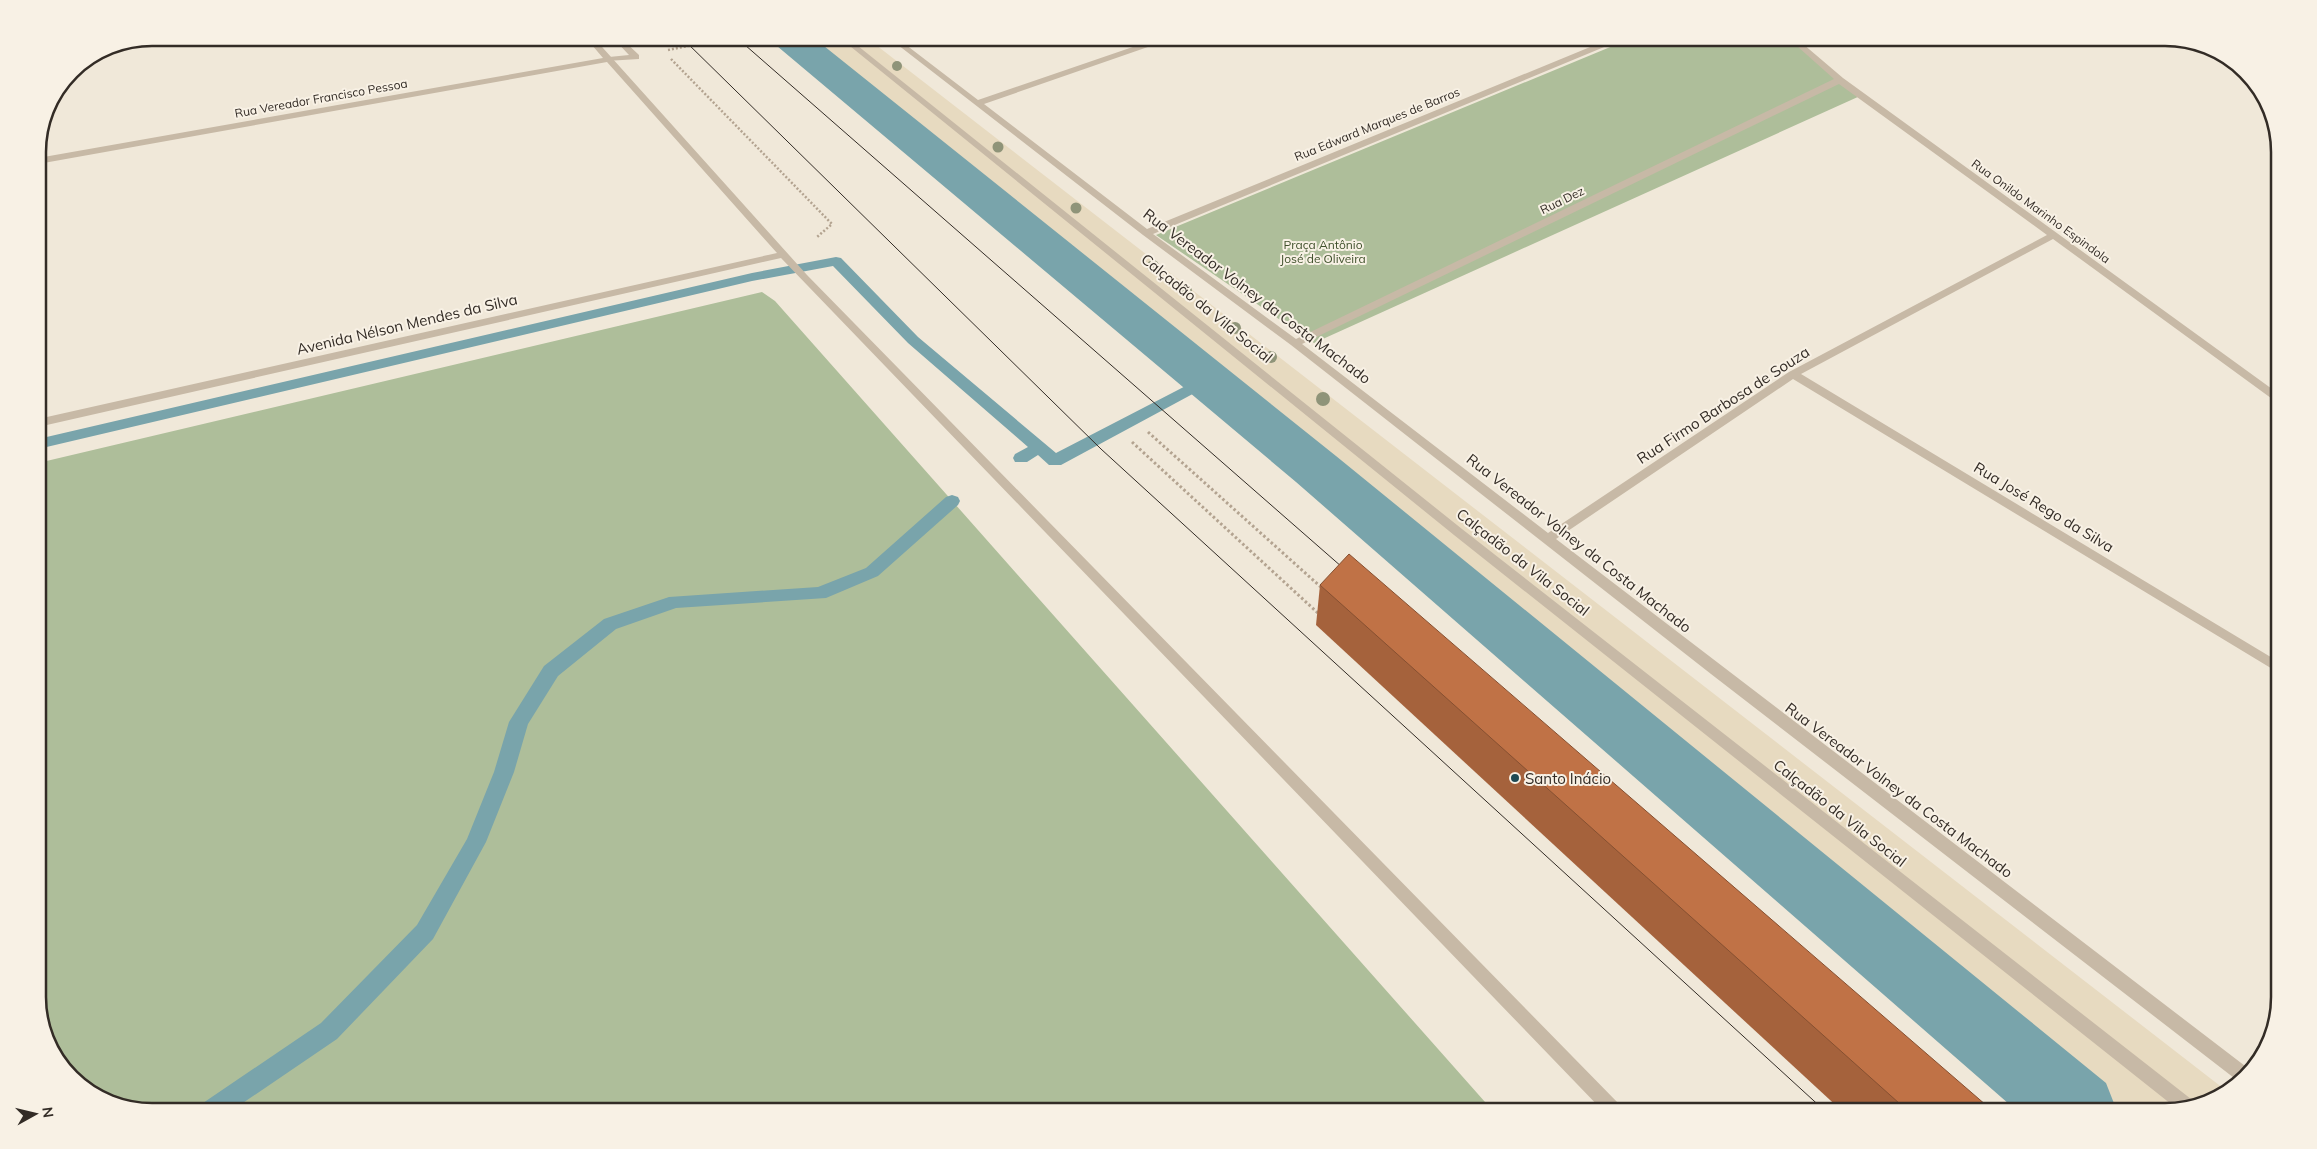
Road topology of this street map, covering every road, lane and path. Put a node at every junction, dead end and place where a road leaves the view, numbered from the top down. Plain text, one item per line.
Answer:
1 (597, 46) edge
2 (625, 46) edge
3 (688, 46) edge
4 (854, 46) edge
5 (903, 46) edge
6 (1142, 46) edge
7 (1599, 46) edge
8 (1801, 46) edge
9 (664, 51) dead end
10 (670, 58) dead end
11 (609, 59) junction
12 (1840, 80) junction
13 (977, 103) junction
14 (46, 160) edge
15 (1146, 233) junction
16 (2054, 235) junction
17 (786, 259) junction
18 (1295, 343) junction
19 (1793, 374) junction
20 (2271, 394) edge
21 (46, 421) edge
22 (1148, 432) dead end
23 (1132, 442) dead end
24 (1546, 539) junction
25 (1325, 591) edge
26 (1322, 616) edge
27 (2271, 663) edge
28 (2240, 1072) edge
29 (2180, 1102) edge
30 (1605, 1103) edge

1 - 11 street
2 - 11 street, Rua Vereador Francisco Pessoa
3 - 9 path
4 - 29 street, Calçadão da Vila Social
5 - 13 street, Rua Vereador Volney da Costa Machado
6 - 13 street
7 - 15 street, Rua Edward Marques de Barros
8 - 12 street, Rua Onildo Marinho Espindola
10 - 17 path
11 - 14 street, Rua Vereador Francisco Pessoa
11 - 17 street
12 - 16 street, Rua Onildo Marinho Espindola
12 - 18 street, Rua Dez
13 - 15 street, Rua Vereador Volney da Costa Machado
15 - 18 street, Rua Vereador Volney da Costa Machado
16 - 19 street, Rua Firmo Barbosa de Souza
16 - 20 street, Rua Onildo Marinho Espindola
17 - 21 street, Avenida Nélson Mendes da Silva
17 - 30 street
18 - 24 street, Rua Vereador Volney da Costa Machado
19 - 24 street, Rua Firmo Barbosa de Souza
19 - 27 street, Rua José Rego da Silva
22 - 25 path
23 - 26 path
24 - 28 street, Rua Vereador Volney da Costa Machado

